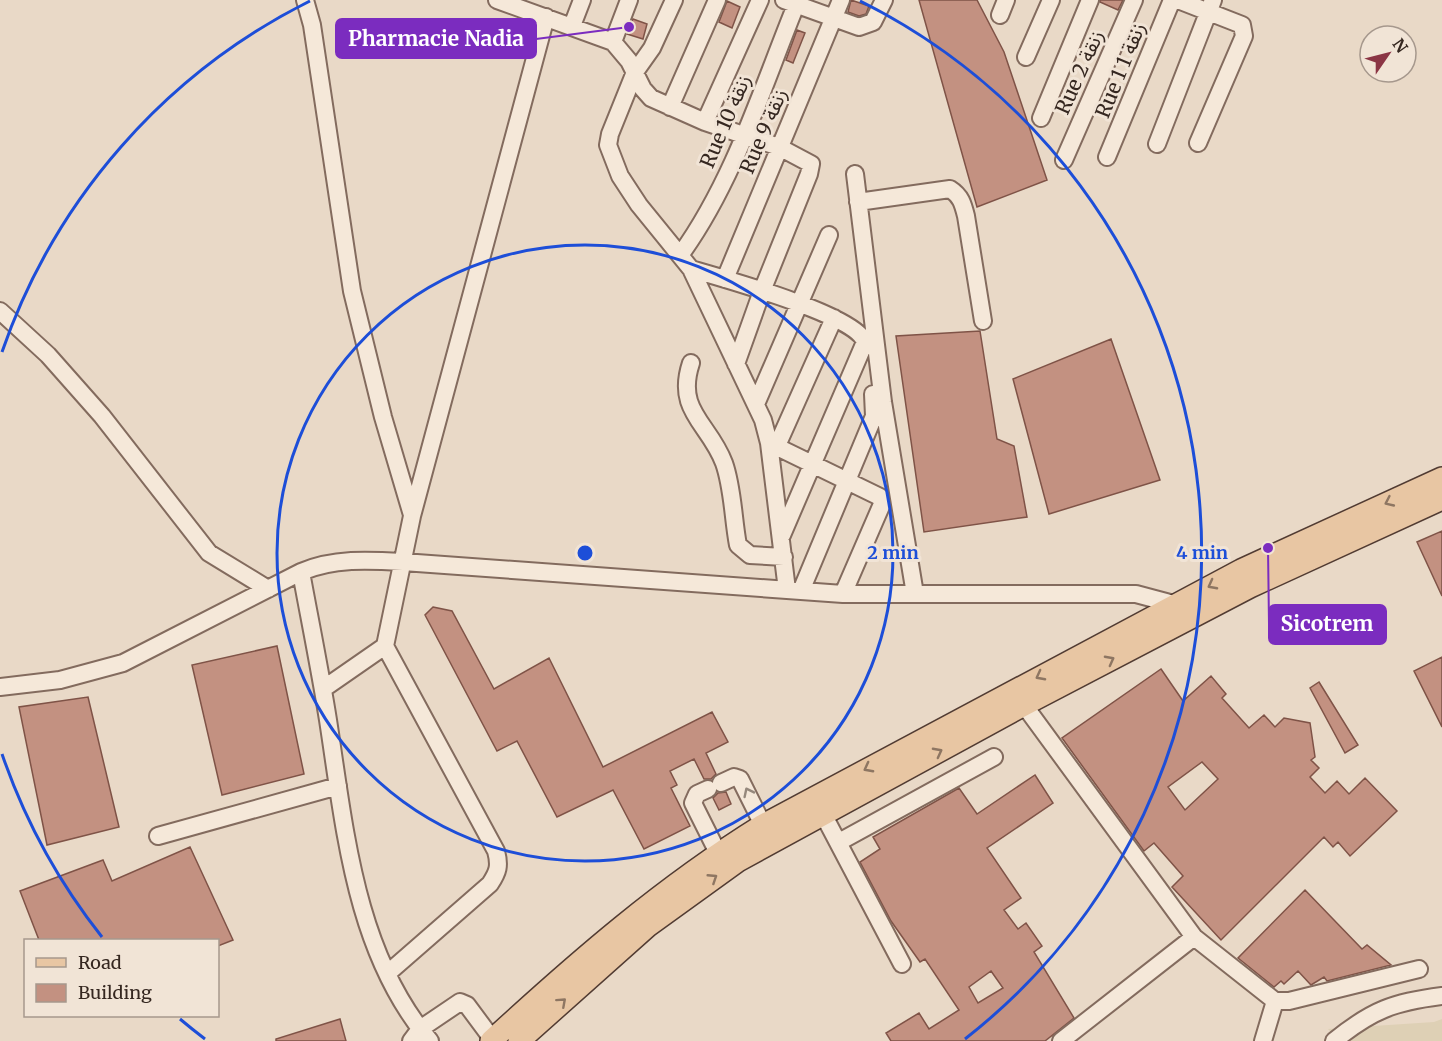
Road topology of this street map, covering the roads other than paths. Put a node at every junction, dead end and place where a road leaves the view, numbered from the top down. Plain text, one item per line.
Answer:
1 (305, 0) edge
2 (497, 0) edge
3 (582, 0) edge
4 (629, 0) edge
5 (674, 0) edge
6 (717, 0) edge
7 (759, 0) edge
8 (841, 0) edge
9 (884, 0) edge
10 (1051, 0) edge
11 (1090, 0) edge
12 (1134, 0) edge
13 (1172, 0) edge
14 (1178, 0) edge
15 (792, 2) edge
16 (1210, 6) edge
17 (541, 10) edge
18 (834, 19) junction
19 (572, 26) junction
20 (613, 42) junction
21 (1026, 57) dead end
22 (635, 72) junction
23 (670, 107) junction
24 (1041, 118) dead end
25 (705, 122) junction
26 (743, 136) junction
27 (1198, 143) dead end
28 (1157, 144) dead end
29 (779, 147) junction
30 (1107, 157) dead end
31 (1064, 160) dead end
32 (855, 174) dead end
33 (858, 202) junction
34 (829, 235) dead end
35 (681, 254) junction
36 (691, 269) junction
37 (725, 279) junction
38 (762, 291) junction
39 (798, 303) junction
40 (0, 311) edge
41 (834, 318) junction
42 (983, 321) dead end
43 (865, 342) junction
44 (691, 363) dead end
45 (736, 364) junction
46 (756, 404) junction
47 (772, 446) junction
48 (812, 464) junction
49 (1442, 478) edge
50 (848, 482) junction
51 (1442, 499) edge
52 (412, 516) junction
53 (781, 536) junction
54 (784, 557) junction
55 (403, 562) junction
56 (301, 572) junction
57 (268, 589) junction
58 (794, 591) junction
59 (843, 594) junction
60 (915, 594) junction
61 (1177, 603) junction
62 (1196, 615) junction
63 (385, 646) junction
64 (0, 689) edge
65 (323, 689) junction
66 (1024, 705) junction
67 (994, 757) dead end
68 (338, 786) junction
69 (823, 814) junction
70 (763, 825) junction
71 (158, 836) dead end
72 (839, 842) junction
73 (718, 853) junction
74 (1194, 937) junction
75 (902, 963) dead end
76 (1419, 969) dead end
77 (388, 973) junction
78 (1442, 996) edge
79 (1275, 1001) junction
80 (421, 1037) edge
81 (492, 1040) edge
82 (519, 1041) edge
83 (1061, 1041) edge
84 (1263, 1041) edge
85 (1334, 1041) edge

1 - 52 street
2 - 17 street
3 - 19 street
4 - 20 street
5 - 22 street
6 - 23 street
7 - 25 street
8 - 18 street, Rue 9 زنقة
9 - 18 street
10 - 21 street
11 - 24 street
12 - 31 street, Rue 2 زنقة
13 - 30 street, Rue 1 زنقة 1
14 - 16 street
15 - 18 street
15 - 26 street, Rue 10 زنقة
16 - 27 street
16 - 28 street
17 - 19 street
17 - 52 street
18 - 29 street, Rue 9 زنقة
19 - 20 street
20 - 22 street
22 - 23 street
22 - 35 street
23 - 25 street
25 - 26 street
26 - 29 street
26 - 35 street, Rue 10 زنقة
29 - 37 street, Rue 9 زنقة
29 - 38 street
32 - 33 street
33 - 42 street
33 - 60 street
34 - 39 street
35 - 36 street
36 - 37 street
36 - 45 street
37 - 38 street
38 - 39 street
38 - 45 street
39 - 41 street
39 - 46 street
40 - 57 street
41 - 43 street
41 - 47 street
43 - 48 street
43 - 50 street
44 - 54 street
45 - 46 street
46 - 47 street
47 - 48 street
47 - 53 street
48 - 50 street
48 - 53 street
49 -> 61 main road
50 - 58 street
50 - 59 street
51 - 62 main road
52 - 55 street
53 - 54 street
54 - 58 street
55 - 56 street
55 - 58 street
55 - 63 street
56 - 57 street
56 - 65 street
57 - 64 street
58 - 59 street
59 - 60 street
60 - 61 street
61 - 62 street
61 -> 70 main road
66 -> 62 main road
63 - 65 street
63 - 77 street
65 - 68 street
69 -> 66 main road
66 - 74 street
67 - 72 street
68 - 71 street
68 - 77 street
69 - 72 street
82 -> 69 main road
70 - 73 main road
70 -> 73 street
72 - 75 street
73 - 81 main road
74 - 79 street
74 - 83 street
76 - 79 street
77 - 80 street
78 - 85 street
79 - 84 street
80 - 81 street

